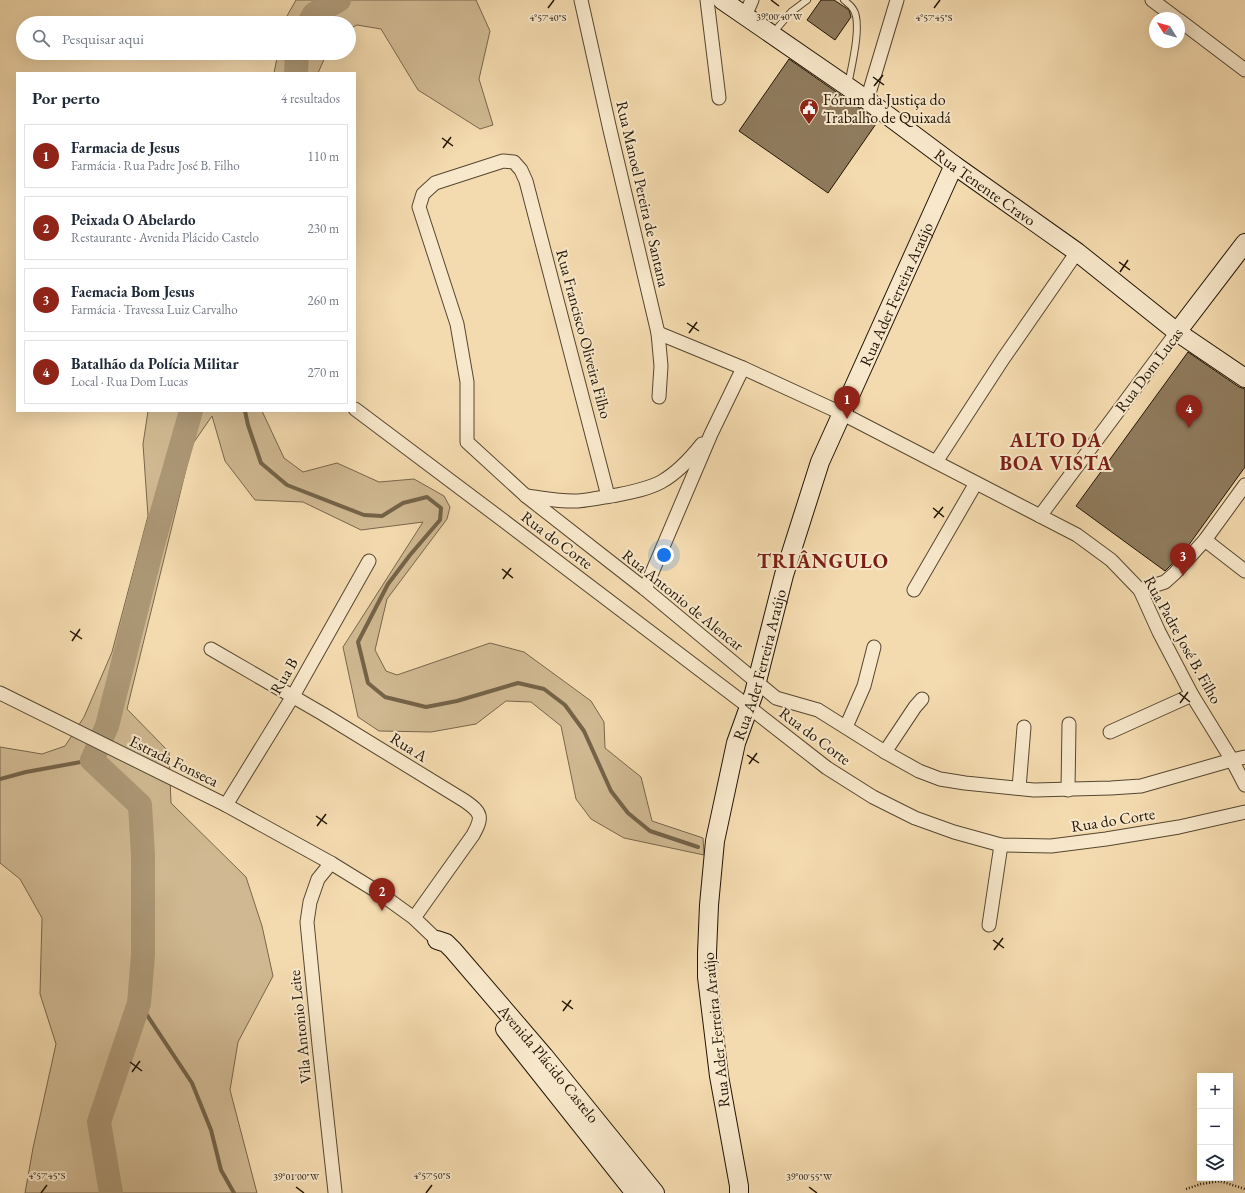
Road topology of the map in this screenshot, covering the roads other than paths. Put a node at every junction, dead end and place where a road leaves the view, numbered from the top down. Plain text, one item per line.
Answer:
1 (581, 0) edge
2 (707, 0) edge
3 (722, 0) edge
4 (807, 0) edge
5 (844, 0) edge
6 (897, 0) edge
7 (1152, 0) edge
8 (749, 8) edge
9 (1168, 12) edge
10 (1185, 25) edge
11 (772, 35) junction
12 (1245, 70) edge
13 (848, 87) junction
14 (719, 98) dead end
15 (867, 100) junction
16 (954, 165) junction
17 (1245, 243) edge
18 (1077, 252) junction
19 (1177, 332) junction
20 (658, 333) junction
21 (743, 368) junction
22 (1245, 378) edge
23 (659, 397) dead end
24 (356, 410) edge
25 (841, 413) junction
26 (711, 434) junction
27 (467, 442) joint
28 (936, 462) junction
29 (976, 483) junction
30 (1245, 485) edge
31 (526, 496) junction
32 (608, 496) junction
33 (1040, 516) junction
34 (1205, 540) junction
35 (369, 561) dead end
36 (1245, 571) edge
37 (645, 589) junction
38 (914, 590) dead end
39 (1140, 590) junction
40 (874, 647) dead end
41 (211, 649) dead end
42 (756, 681) junction
43 (0, 693) edge
44 (1192, 695) junction
45 (293, 696) junction
46 (922, 699) dead end
47 (749, 707) junction
48 (1069, 724) dead end
49 (1024, 727) dead end
50 (846, 728) junction
51 (1110, 732) dead end
52 (885, 752) junction
53 (1239, 758) edge
54 (1245, 785) edge
55 (1019, 788) junction
56 (1068, 790) junction
57 (226, 805) junction
58 (1245, 812) edge
59 (1001, 846) junction
60 (331, 863) junction
61 (414, 918) junction
62 (989, 925) dead end
63 (437, 940) joint
64 (625, 1168) junction
65 (335, 1192) edge
66 (635, 1193) edge
67 (655, 1193) edge
68 (739, 1193) edge

1 - 20 street, Rua Manoel Pereira de Santana
2 - 14 street
3 - 8 street, Rua Tenente Cravo
4 - 11 lane
5 - 13 lane
6 - 15 street
7 - 9 street
8 - 11 street, Rua Tenente Cravo
10 - 12 street
11 - 13 street, Rua Tenente Cravo
13 - 15 street, Rua Tenente Cravo
15 - 16 street, Rua Tenente Cravo
16 - 18 street, Rua Tenente Cravo
16 - 25 street, Rua Ader Ferreira Araújo
17 - 19 street, Rua Dom Lucas
18 - 19 street, Rua Tenente Cravo
18 - 28 street
19 - 22 street, Rua Tenente Cravo
19 - 33 street, Rua Dom Lucas
20 - 21 street, Rua Padre José B. Filho
20 - 23 street, Rua Manoel Pereira de Santana
21 - 25 street, Rua Padre José B. Filho
21 - 26 street
24 - 47 street, Rua do Corte
25 - 28 street, Rua Padre José B. Filho
25 - 42 street, Rua Ader Ferreira Araújo
26 - 32 street
26 - 37 street
27 - 31 street, Rua Antonio de Alencar
27 - 32 street, Rua Francisco Oliveira Filho
28 - 29 street, Rua Padre José B. Filho
29 - 33 street, Rua Padre José B. Filho
29 - 38 street
30 - 34 street
31 - 32 street
31 - 37 street, Rua Antonio de Alencar
33 - 39 street, Rua Padre José B. Filho
34 - 36 street
34 - 39 street
35 - 45 street, Rua B
37 - 42 street, Rua Antonio de Alencar
39 - 44 street, Rua Padre José B. Filho
40 - 50 street
41 - 45 street, Rua A
42 - 47 street, Rua Ader Ferreira Araújo
42 - 50 street, Rua Antonio de Alencar
43 - 57 street, Estrada Fonseca
44 - 51 street
44 - 53 street, Rua Padre José B. Filho
45 - 57 street, Rua B
45 - 61 street, Rua A
46 - 52 street
47 - 59 street, Rua do Corte
47 - 68 street, Rua Ader Ferreira Araújo
48 - 56 street
49 - 55 street
50 - 52 street, Rua Antonio de Alencar
52 - 55 street, Rua Antonio de Alencar
53 - 54 street, Rua Padre José B. Filho
53 - 56 street, Rua Antonio de Alencar
55 - 56 street, Rua Antonio de Alencar
57 - 60 street, Estrada Fonseca
58 - 59 street, Rua do Corte
59 - 62 street
60 - 61 street, Avenida Plácido Castelo
60 - 65 street, Vila Antonio Leite
61 - 63 street, Avenida Plácido Castelo
63 - 64 street, Avenida Plácido Castelo
64 - 66 street, Avenida Plácido Castelo
64 - 67 street, Avenida Plácido Castelo

